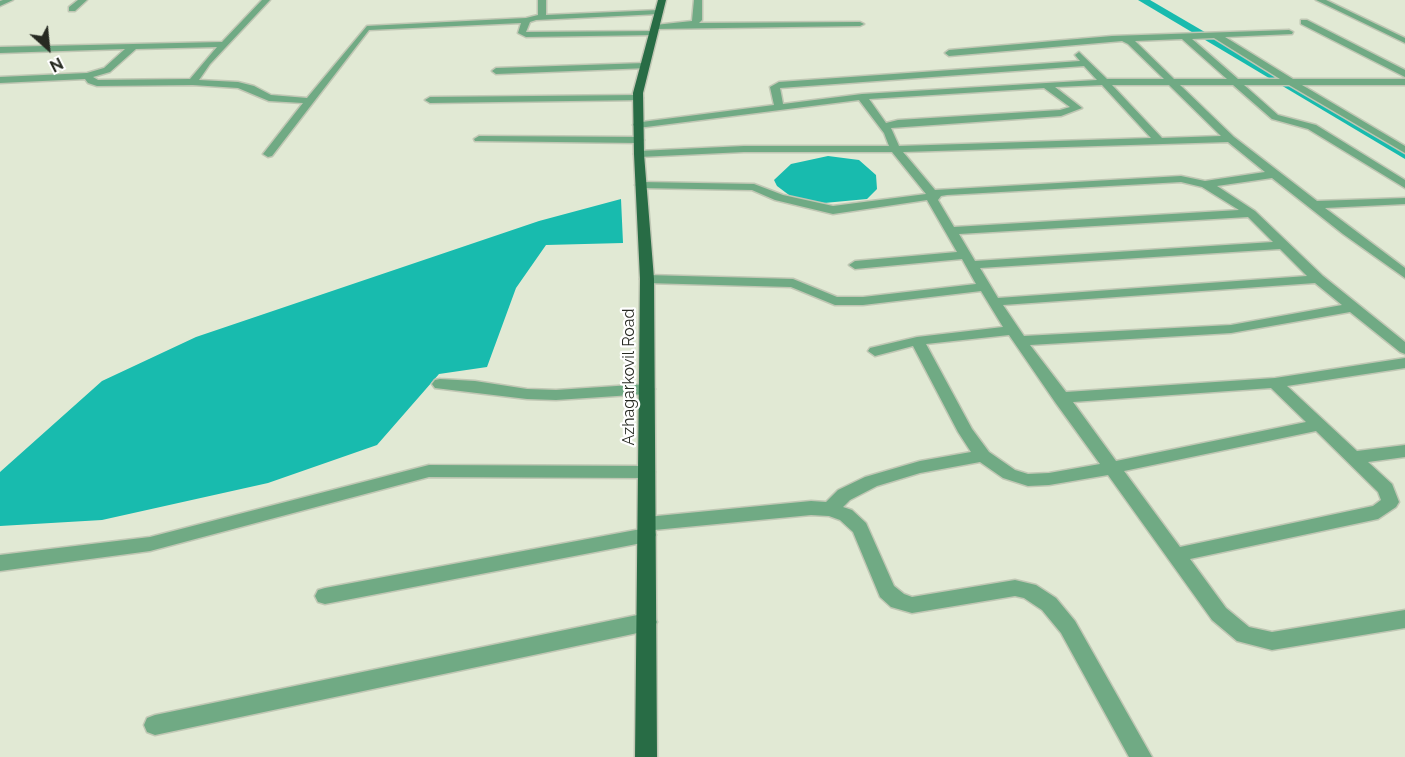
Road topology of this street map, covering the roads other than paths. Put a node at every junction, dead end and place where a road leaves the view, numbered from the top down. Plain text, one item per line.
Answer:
1 (9, 0) edge
2 (82, 0) edge
3 (266, 0) edge
4 (542, 0) edge
5 (698, 0) edge
6 (1320, 0) edge
7 (0, 4) edge
8 (72, 9) dead end
9 (537, 18) junction
10 (657, 18) edge
11 (526, 20) junction
12 (1304, 21) dead end
13 (860, 24) dead end
14 (687, 26) junction
15 (1289, 32) dead end
16 (1212, 35) junction
17 (1190, 36) junction
18 (1123, 39) junction
19 (1067, 41) junction
20 (1405, 41) edge
21 (224, 44) junction
22 (133, 47) junction
23 (0, 50) edge
24 (949, 53) dead end
25 (1086, 63) junction
26 (645, 66) junction
27 (496, 71) dead end
28 (1405, 74) edge
29 (88, 76) junction
30 (0, 80) edge
31 (193, 82) junction
32 (1106, 82) junction
33 (1170, 82) junction
34 (1234, 82) junction
35 (1288, 82) junction
36 (1394, 82) junction
37 (1405, 82) edge
38 (1046, 85) junction
39 (1405, 88) edge
40 (862, 97) junction
41 (638, 98) junction
42 (430, 100) dead end
43 (310, 101) junction
44 (779, 107) junction
45 (884, 127) junction
46 (479, 139) dead end
47 (1230, 139) junction
48 (638, 140) junction
49 (1159, 141) junction
50 (895, 149) junction
51 (1405, 150) edge
52 (268, 154) dead end
53 (1274, 174) junction
54 (1204, 184) junction
55 (641, 185) junction
56 (1405, 185) edge
57 (934, 196) junction
58 (1405, 201) edge
59 (1314, 205) junction
60 (1251, 213) junction
61 (950, 231) junction
62 (1283, 245) junction
63 (968, 260) junction
64 (855, 265) dead end
65 (1405, 274) edge
66 (647, 279) junction
67 (1318, 279) junction
68 (984, 287) junction
69 (994, 302) junction
70 (1353, 307) junction
71 (1016, 336) junction
72 (917, 341) junction
73 (1405, 349) edge
74 (875, 351) dead end
75 (1405, 363) edge
76 (1275, 383) junction
77 (440, 384) dead end
78 (647, 389) junction
79 (1060, 398) junction
80 (1319, 425) junction
81 (1405, 451) edge
82 (983, 456) junction
83 (1353, 458) junction
84 (1112, 468) junction
85 (647, 472) junction
86 (830, 509) junction
87 (647, 530) junction
88 (1176, 555) junction
89 (0, 563) edge
90 (325, 596) dead end
91 (1405, 619) edge
92 (646, 622) junction
93 (156, 725) dead end
94 (646, 757) edge
95 (1141, 757) edge

1 - 7 street
2 - 8 street
3 - 21 street
4 - 9 street
5 - 14 street
6 - 20 street
9 - 10 street
9 - 11 street
10 - 11 street
10 - 14 street
10 - 26 main road, Azhagarkovil Road
11 - 43 street
12 - 28 street
13 - 14 street
15 - 16 street
16 - 17 street
16 - 35 street
17 - 18 street
17 - 34 street
18 - 19 street
18 - 33 street
19 - 24 street
19 - 25 street
21 - 22 street
21 - 31 street
22 - 23 street
22 - 29 street
25 - 32 street
25 - 44 street
26 - 27 street
26 - 41 main road, Azhagarkovil Road
29 - 30 street
29 - 31 street
31 - 43 street
32 - 33 street
32 - 38 street
32 - 49 street
33 - 34 street
33 - 47 street
34 - 35 street
34 - 56 street
35 - 36 street
35 - 51 street
36 - 37 street
36 - 39 street
38 - 40 street
38 - 45 street
40 - 44 street
40 - 45 street
41 - 42 street
41 - 48 main road, Azhagarkovil Road
43 - 52 street
44 - 48 street
45 - 50 street
46 - 48 street
47 - 49 street
47 - 53 street
48 - 50 street
48 - 55 main road, Azhagarkovil Road
49 - 50 street
50 - 57 street
53 - 54 street
53 - 59 street
54 - 57 street
54 - 60 street
55 - 57 street
55 - 66 main road, Azhagarkovil Road
57 - 61 street
58 - 59 street
59 - 65 street
60 - 61 street
60 - 62 street
61 - 63 street
62 - 63 street
62 - 67 street
63 - 64 street
63 - 68 street
66 - 68 street
66 - 78 main road, Azhagarkovil Road
67 - 69 street
67 - 70 street
68 - 69 street
69 - 71 street
70 - 71 street
70 - 73 street
71 - 72 street
71 - 79 street
72 - 74 street
72 - 82 street
75 - 76 street
76 - 79 street
76 - 80 street
77 - 78 street
78 - 85 main road, Azhagarkovil Road
79 - 84 street
80 - 83 street
80 - 84 street
81 - 83 street
82 - 84 street
82 - 86 street
83 - 88 street
84 - 88 street
85 - 87 main road, Azhagarkovil Road
85 - 89 street
86 - 87 street
86 - 95 street
87 - 90 street
87 - 92 main road, Azhagarkovil Road
88 - 91 street
92 - 93 street
92 - 94 main road, Azhagarkovil Road

